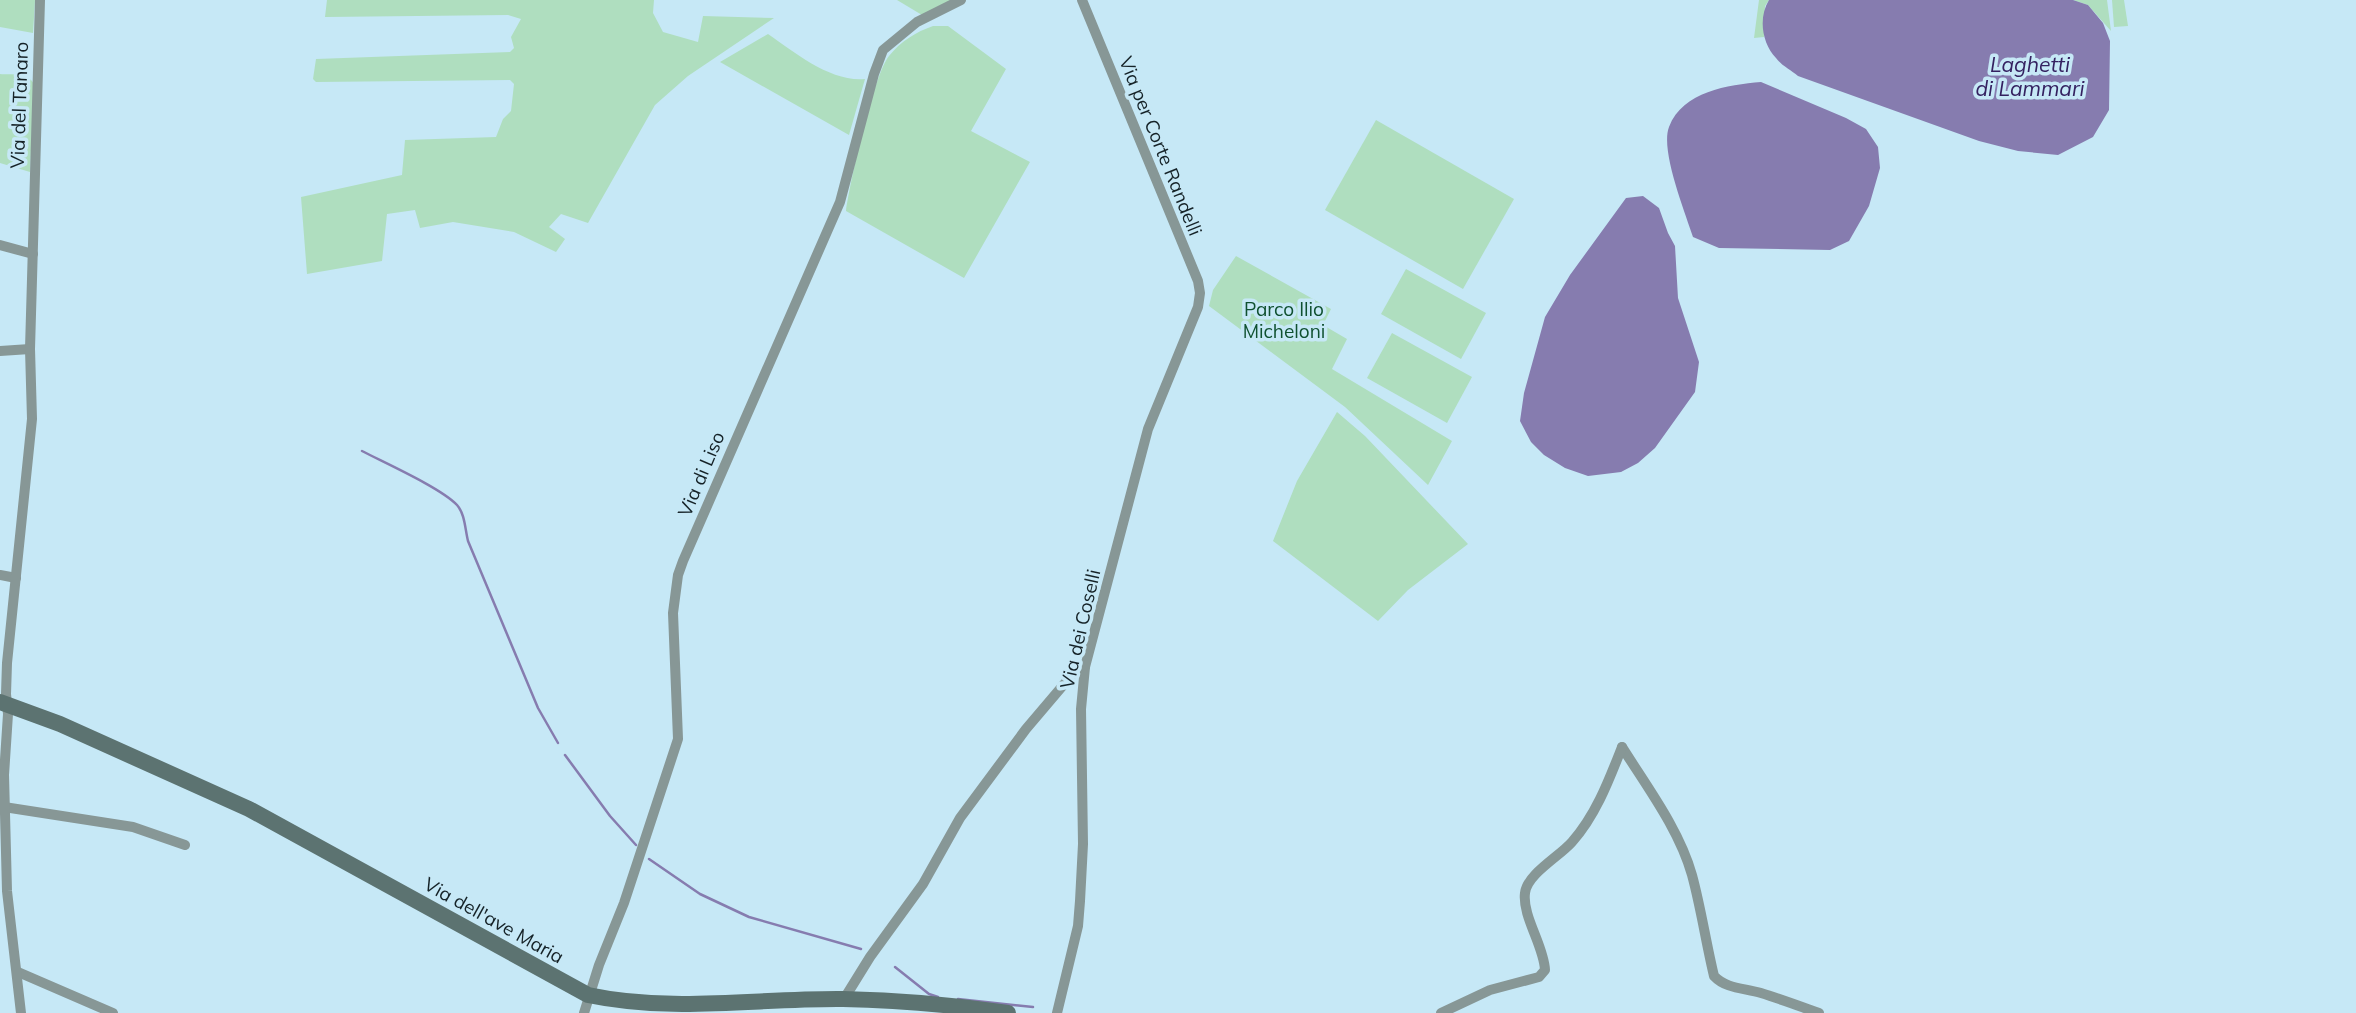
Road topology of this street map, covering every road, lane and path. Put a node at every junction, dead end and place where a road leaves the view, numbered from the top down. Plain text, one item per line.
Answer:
1 (40, 0) edge
2 (961, 0) edge
3 (1082, 0) edge
4 (0, 244) edge
5 (33, 254) junction
6 (1198, 307) joint
7 (30, 349) junction
8 (0, 351) edge
9 (0, 575) edge
10 (16, 578) junction
11 (1085, 667) junction
12 (4, 702) edge
13 (4, 807) junction
14 (185, 845) dead end
15 (18, 972) junction
16 (589, 995) junction
17 (844, 999) junction
18 (21, 1013) edge
19 (113, 1013) edge
20 (584, 1013) edge
21 (1008, 1013) edge
22 (1057, 1013) edge
23 (1441, 1013) edge
24 (1819, 1013) edge

1 - 5 street, Via del Tanaro
2 - 16 street, Via di Liso
3 - 6 street, Via per Corte Randelli
4 - 5 street
5 - 7 street, Via del Tanaro
6 - 11 street, Via dei Coselli
7 - 8 street
7 - 10 street, Via del Tanaro
9 - 10 street
10 - 12 street, Via del Tanaro
11 - 17 street
11 - 22 street, Via dei Coselli
12 - 13 street, Via del Tanaro
12 - 16 street, Via dell'ave Maria
13 - 14 street
13 - 15 street, Via del Tanaro
15 - 18 street, Via del Tanaro
15 - 19 street
16 - 17 street, Via dell'ave Maria
16 - 20 street, Via di Liso
17 - 21 street, Via dell'ave Maria
23 - 24 street

